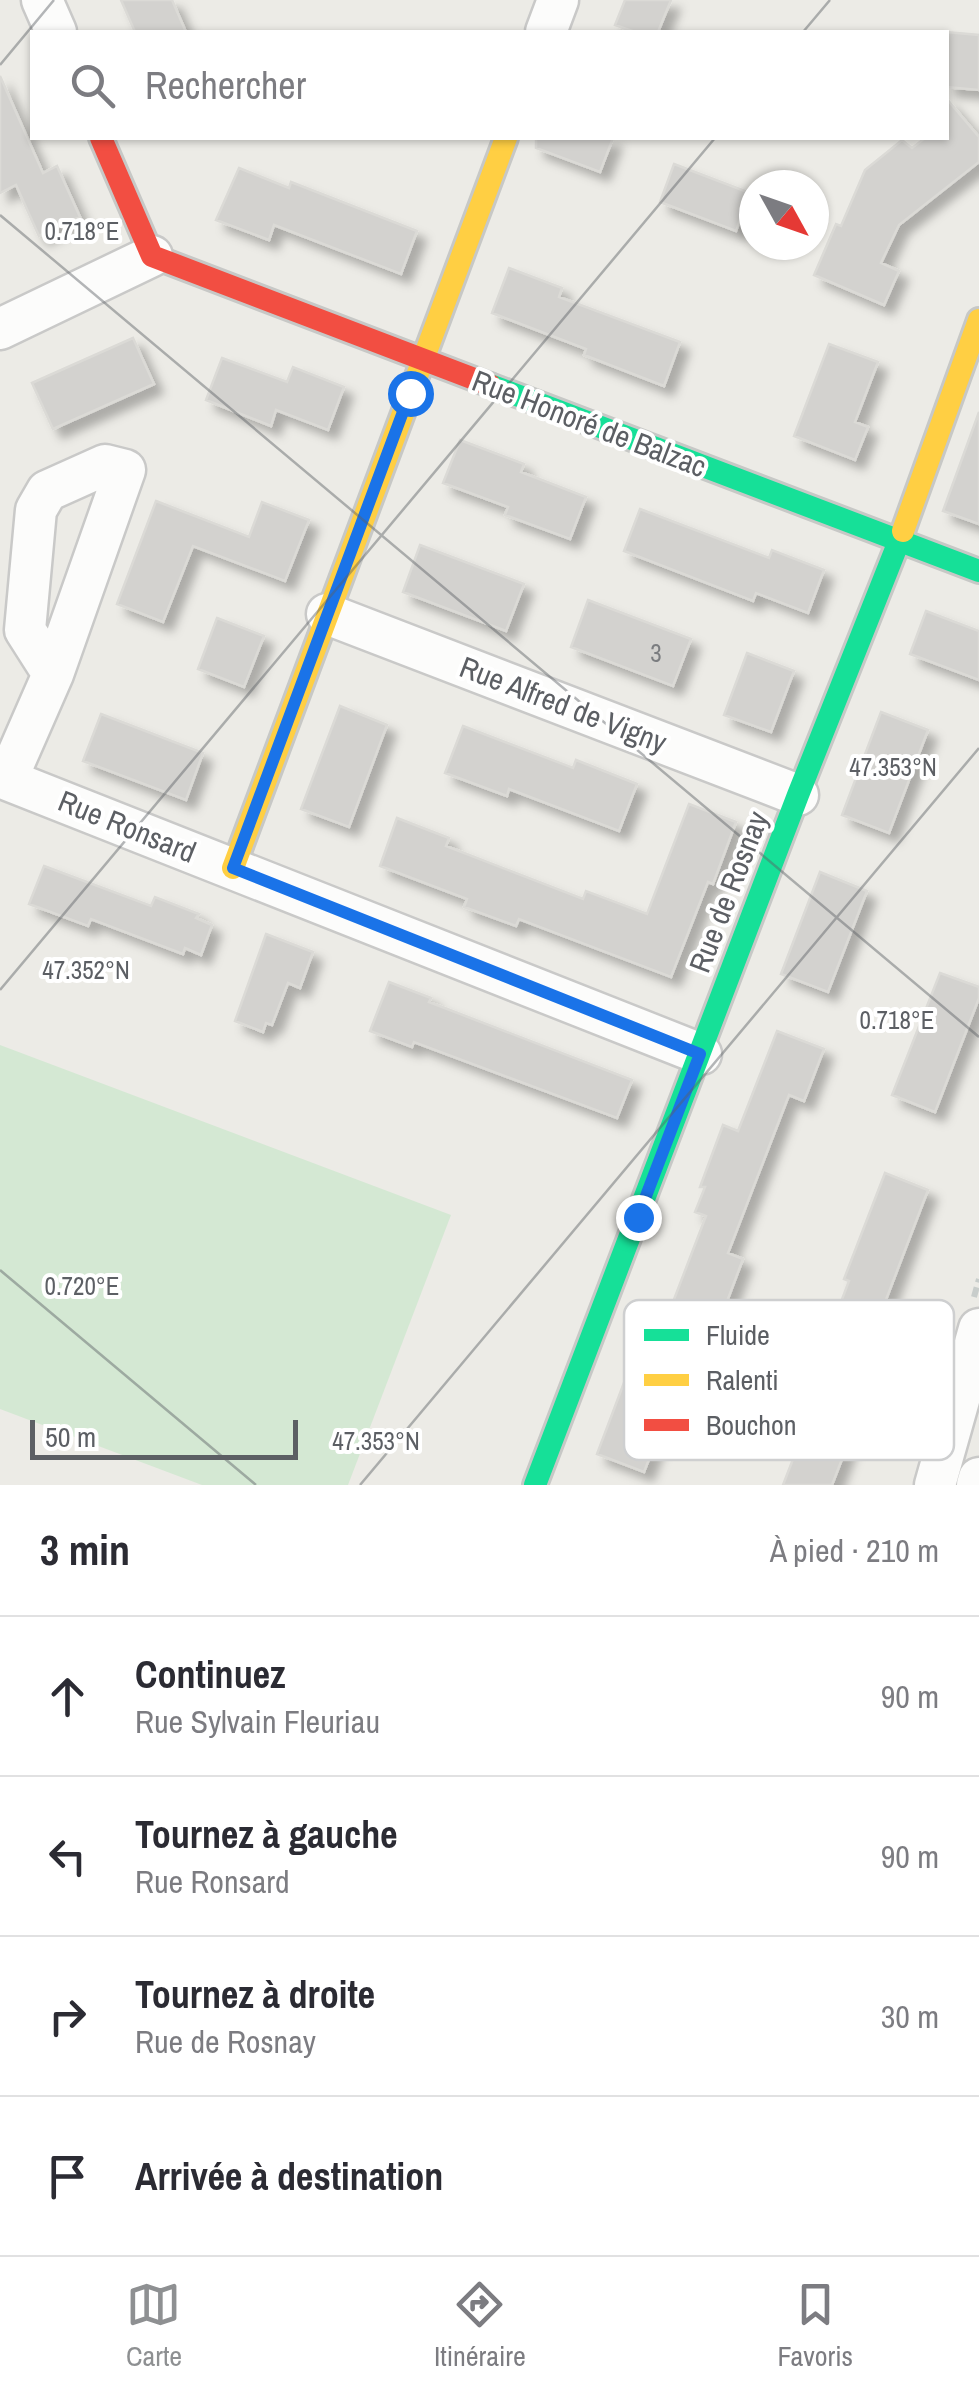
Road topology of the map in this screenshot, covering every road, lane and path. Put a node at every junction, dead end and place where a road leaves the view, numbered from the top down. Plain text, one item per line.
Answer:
1 (42, 0) edge
2 (558, 0) edge
3 (55, 30) edge
4 (547, 30) edge
5 (102, 140) edge
6 (505, 140) edge
7 (152, 256) junction
8 (979, 320) edge
9 (0, 329) edge
10 (422, 360) junction
11 (899, 542) junction
12 (979, 571) edge
13 (327, 614) junction
14 (53, 674) dead end
15 (3, 778) edge
16 (798, 795) junction
17 (233, 868) junction
18 (700, 1054) junction
19 (979, 1329) edge
20 (954, 1420) edge
21 (943, 1460) edge
22 (979, 1478) edge
23 (535, 1485) edge
24 (936, 1485) edge
25 (977, 1485) edge

1 - 3 street
2 - 4 street
5 - 7 street
6 - 10 street
7 - 9 street
7 - 10 street, Rue Honoré de Balzac
8 - 11 street, Rue de Rosnay
10 - 11 street, Rue Honoré de Balzac
10 - 13 street
11 - 12 street, Rue Honoré de Balzac
11 - 16 street, Rue de Rosnay
13 - 16 street, Rue Alfred de Vigny
13 - 17 street
14 - 15 street
15 - 17 street, Rue Ronsard
16 - 18 street, Rue de Rosnay
17 - 18 street, Rue Ronsard
18 - 23 street, Rue de Rosnay
19 - 20 street
21 - 24 street
22 - 25 street

